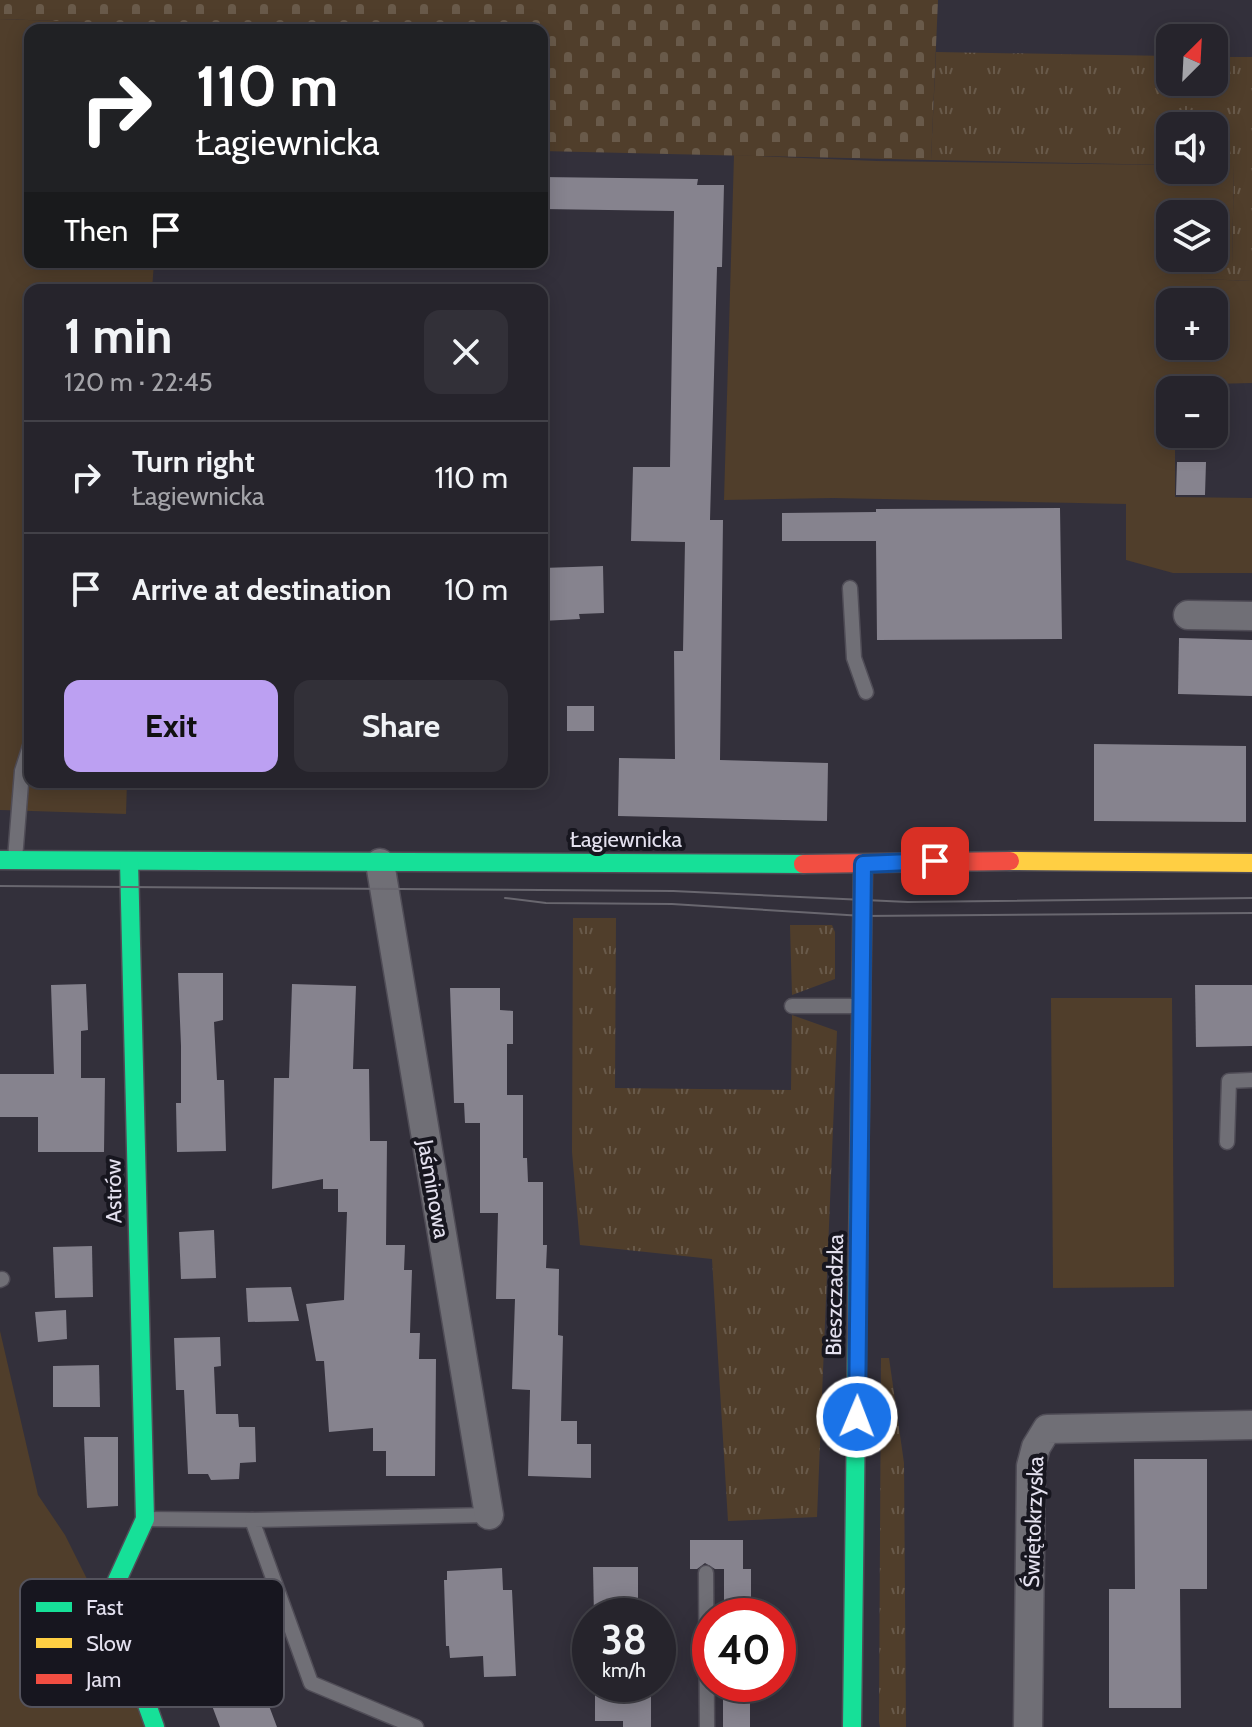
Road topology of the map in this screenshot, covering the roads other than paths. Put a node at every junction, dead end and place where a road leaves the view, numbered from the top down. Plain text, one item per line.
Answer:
1 (850, 588) dead end
2 (1188, 615) dead end
3 (1252, 616) edge
4 (866, 692) dead end
5 (24, 765) edge
6 (8, 860) edge
7 (129, 861) junction
8 (380, 863) junction
9 (1252, 863) edge
10 (863, 864) junction
11 (792, 1006) dead end
12 (861, 1006) junction
13 (1252, 1080) edge
14 (1227, 1142) dead end
15 (1252, 1425) edge
16 (489, 1515) joint
17 (145, 1519) junction
18 (252, 1520) junction
19 (706, 1573) dead end
20 (118, 1579) edge
21 (273, 1579) edge
22 (284, 1608) edge
23 (148, 1707) edge
24 (155, 1727) edge
25 (416, 1727) edge
26 (707, 1727) edge
27 (852, 1727) edge
28 (1028, 1727) edge

1 - 4 lane
2 - 3 street
5 - 6 lane
6 - 7 street, Łagiewnicka
7 - 8 street, Łagiewnicka
7 - 17 street, Astrów
8 - 10 street, Łagiewnicka
8 - 16 street, Jaśminowa
9 - 10 street, Łagiewnicka
10 - 12 street, Bieszczadzka
11 - 12 lane
12 - 27 street, Bieszczadzka
13 - 14 lane
15 - 28 street, Świętokrzyska
16 - 18 lane
17 - 18 lane
17 - 20 street, Astrów
18 - 21 lane
19 - 26 lane
22 - 25 lane
23 - 24 street, Astrów

